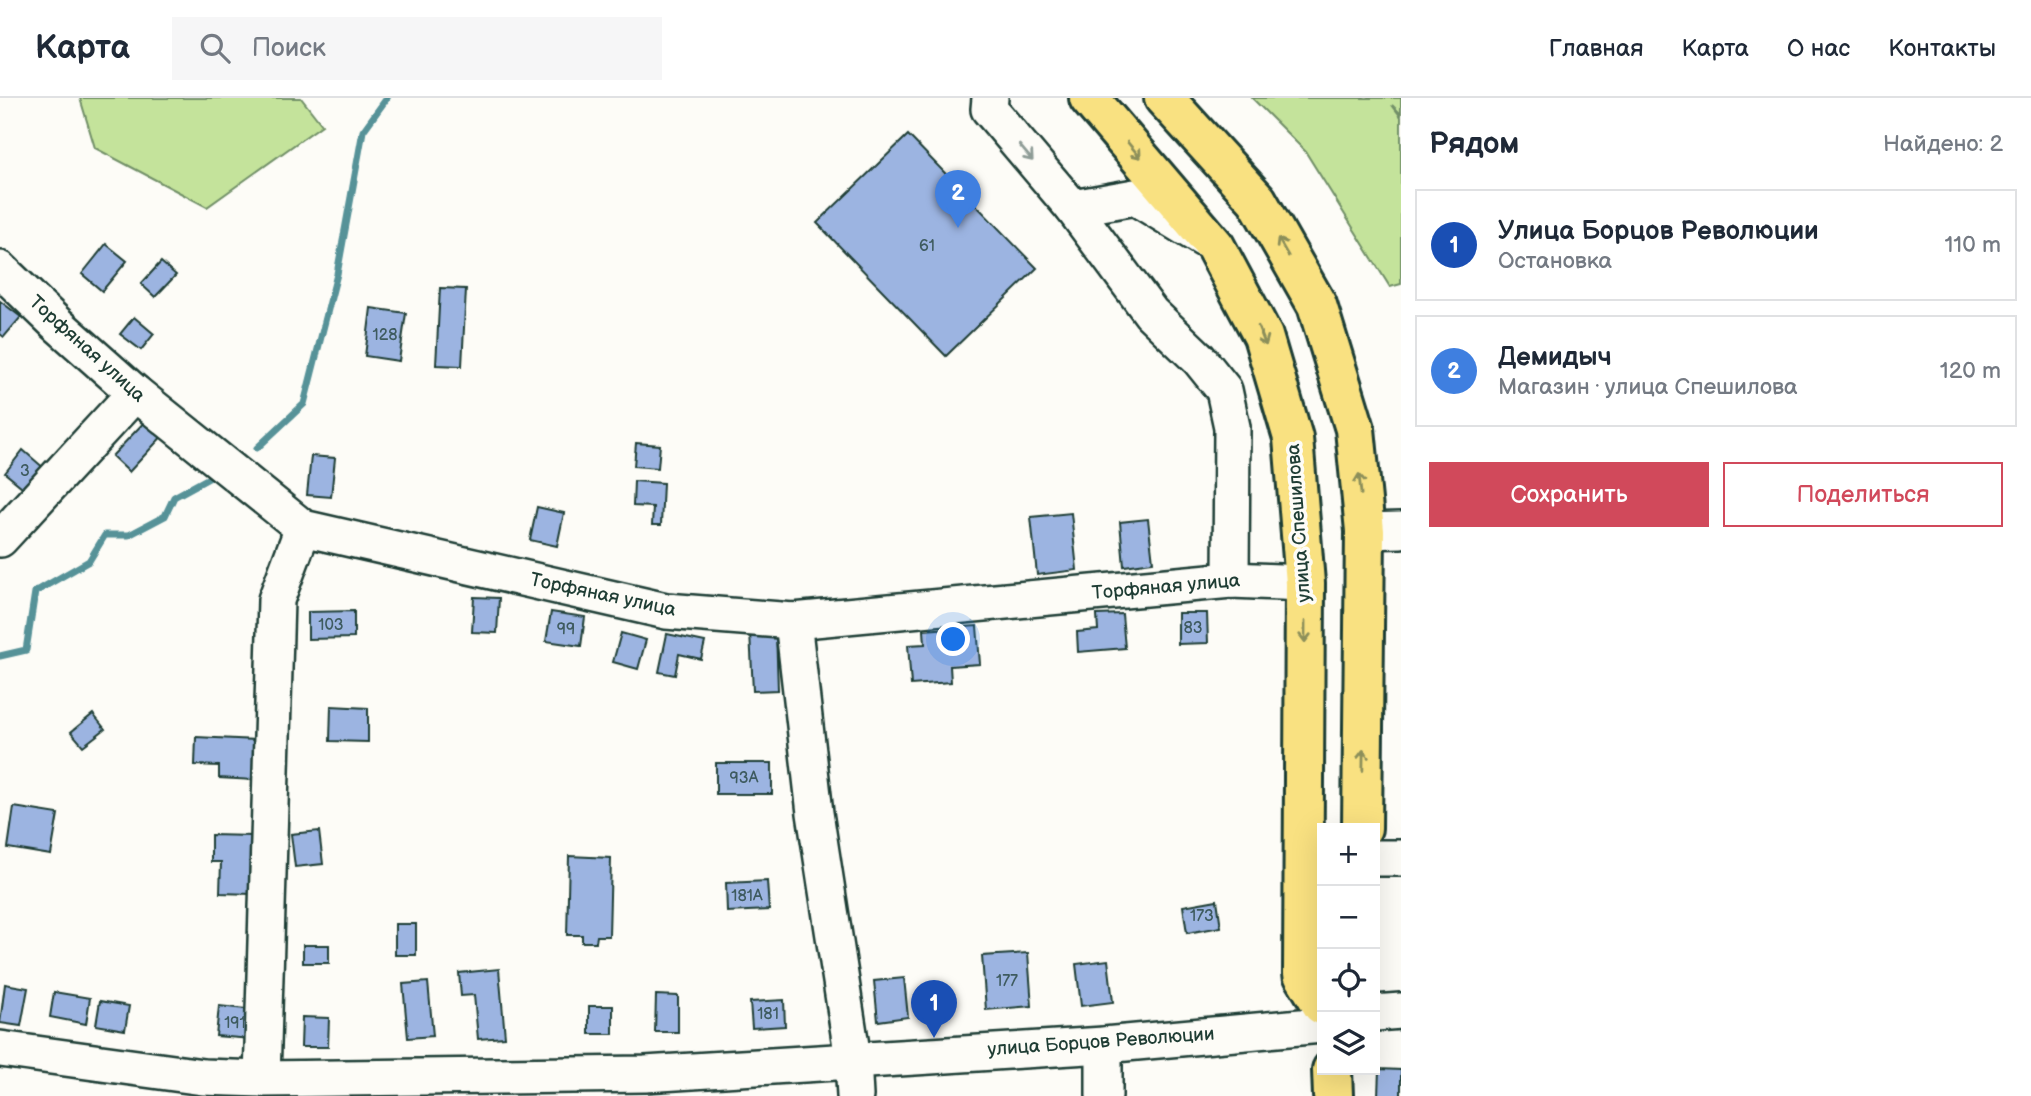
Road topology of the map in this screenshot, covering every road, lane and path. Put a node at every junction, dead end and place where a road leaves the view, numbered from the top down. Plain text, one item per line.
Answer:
1 (990, 98) edge
2 (1089, 98) edge
3 (1164, 98) edge
4 (1073, 208) junction
5 (1215, 246) junction
6 (0, 269) edge
7 (135, 393) junction
8 (303, 528) junction
9 (1383, 530) edge
10 (0, 539) edge
11 (1231, 580) junction
12 (1306, 583) junction
13 (793, 621) junction
14 (1362, 823) edge
15 (1380, 858) edge
16 (1401, 858) edge
17 (1317, 997) edge
18 (1401, 1011) edge
19 (1380, 1013) edge
20 (1317, 1025) edge
21 (1104, 1045) junction
22 (0, 1049) edge
23 (853, 1059) junction
24 (1332, 1075) edge
25 (262, 1079) junction
26 (855, 1096) edge
27 (1104, 1096) edge
28 (1333, 1096) edge

1 -> 4 street
2 -> 5 main road, улица Спешилова
9 -> 3 main road
4 - 5 street
4 - 11 street
5 -> 12 main road, улица Спешилова
6 - 7 street, Торфяная улица
7 - 8 street, Торфяная улица
7 - 10 street
8 - 13 street, Торфяная улица
8 - 25 street
14 -> 9 main road
11 - 12 street, Торфяная улица
11 - 13 street, Торфяная улица
12 -> 17 main road, улица Спешилова
13 - 23 street
15 - 16 street
18 - 19 street
20 - 21 street, улица Борцов Революции
21 - 23 street, улица Борцов Революции
21 - 27 street
22 - 25 street, улица Борцов Революции
23 - 25 street, улица Борцов Революции
23 - 26 street
24 - 28 main road

